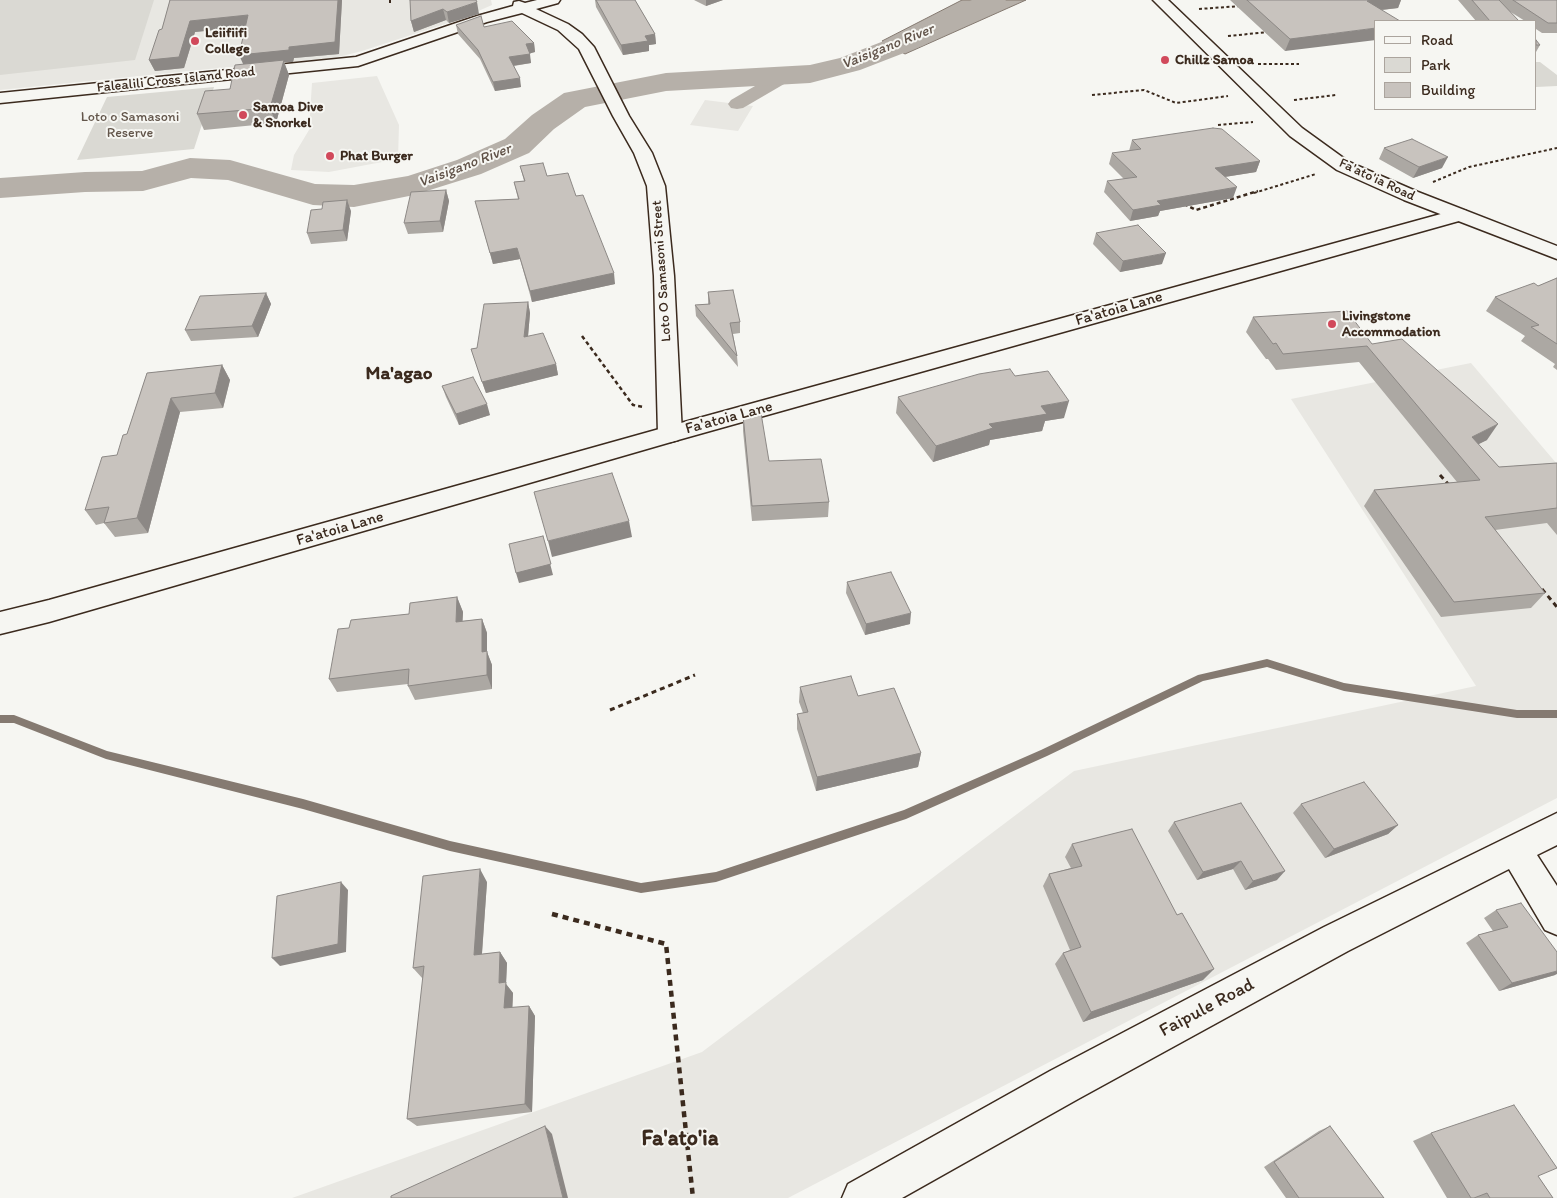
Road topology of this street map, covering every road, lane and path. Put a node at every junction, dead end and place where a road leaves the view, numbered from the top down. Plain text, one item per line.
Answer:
1 (390, 0) edge
2 (553, 0) edge
3 (519, 4) edge
4 (390, 5) dead end
5 (1166, 6) edge
6 (1242, 6) dead end
7 (572, 18) dead end
8 (1269, 32) edge
9 (577, 37) junction
10 (1198, 39) junction
11 (1219, 58) junction
12 (1299, 64) dead end
13 (1092, 95) dead end
14 (1336, 95) dead end
15 (0, 98) edge
16 (1260, 98) junction
17 (1281, 119) junction
18 (1218, 125) dead end
19 (1557, 148) edge
20 (1343, 166) junction
21 (1411, 196) junction
22 (1182, 203) edge
23 (1459, 215) junction
24 (1557, 253) edge
25 (582, 336) dead end
26 (669, 411) junction
27 (670, 434) junction
28 (1440, 475) dead end
29 (1453, 490) edge
30 (1538, 585) edge
31 (1557, 607) edge
32 (0, 623) edge
33 (695, 675) dead end
34 (610, 710) dead end
35 (1557, 828) edge
36 (1515, 849) junction
37 (552, 914) dead end
38 (1557, 918) edge
39 (693, 1198) edge
40 (862, 1198) edge

1 - 4 path
2 - 3 main road, Falealili Cross Island Road
3 - 9 main road
3 - 15 main road, Falealili Cross Island Road
5 - 6 path
5 - 10 main road, Fa'ato'ia Road
7 - 9 main road
8 - 10 path
9 - 26 main road, Loto O Samasoni Street
10 - 11 main road, Fa'ato'ia Road
11 - 12 path
11 - 16 main road, Fa'ato'ia Road
13 - 16 path
14 - 16 path
16 - 17 main road, Fa'ato'ia Road
17 - 18 path
17 - 20 main road, Fa'ato'ia Road
19 - 21 path
20 - 21 main road, Fa'ato'ia Road
20 - 22 path
21 - 23 main road, Fa'ato'ia Road
23 - 24 main road, Fa'ato'ia Road
23 - 27 main road, Fa'atoia Lane
25 - 26 path
26 - 27 main road, Loto O Samasoni Street
27 - 32 main road, Fa'atoia Lane
28 - 29 path
30 - 31 path
33 - 34 path
35 - 36 main road, Faipule Road
36 - 38 main road
36 - 40 main road, Faipule Road
37 - 39 path

